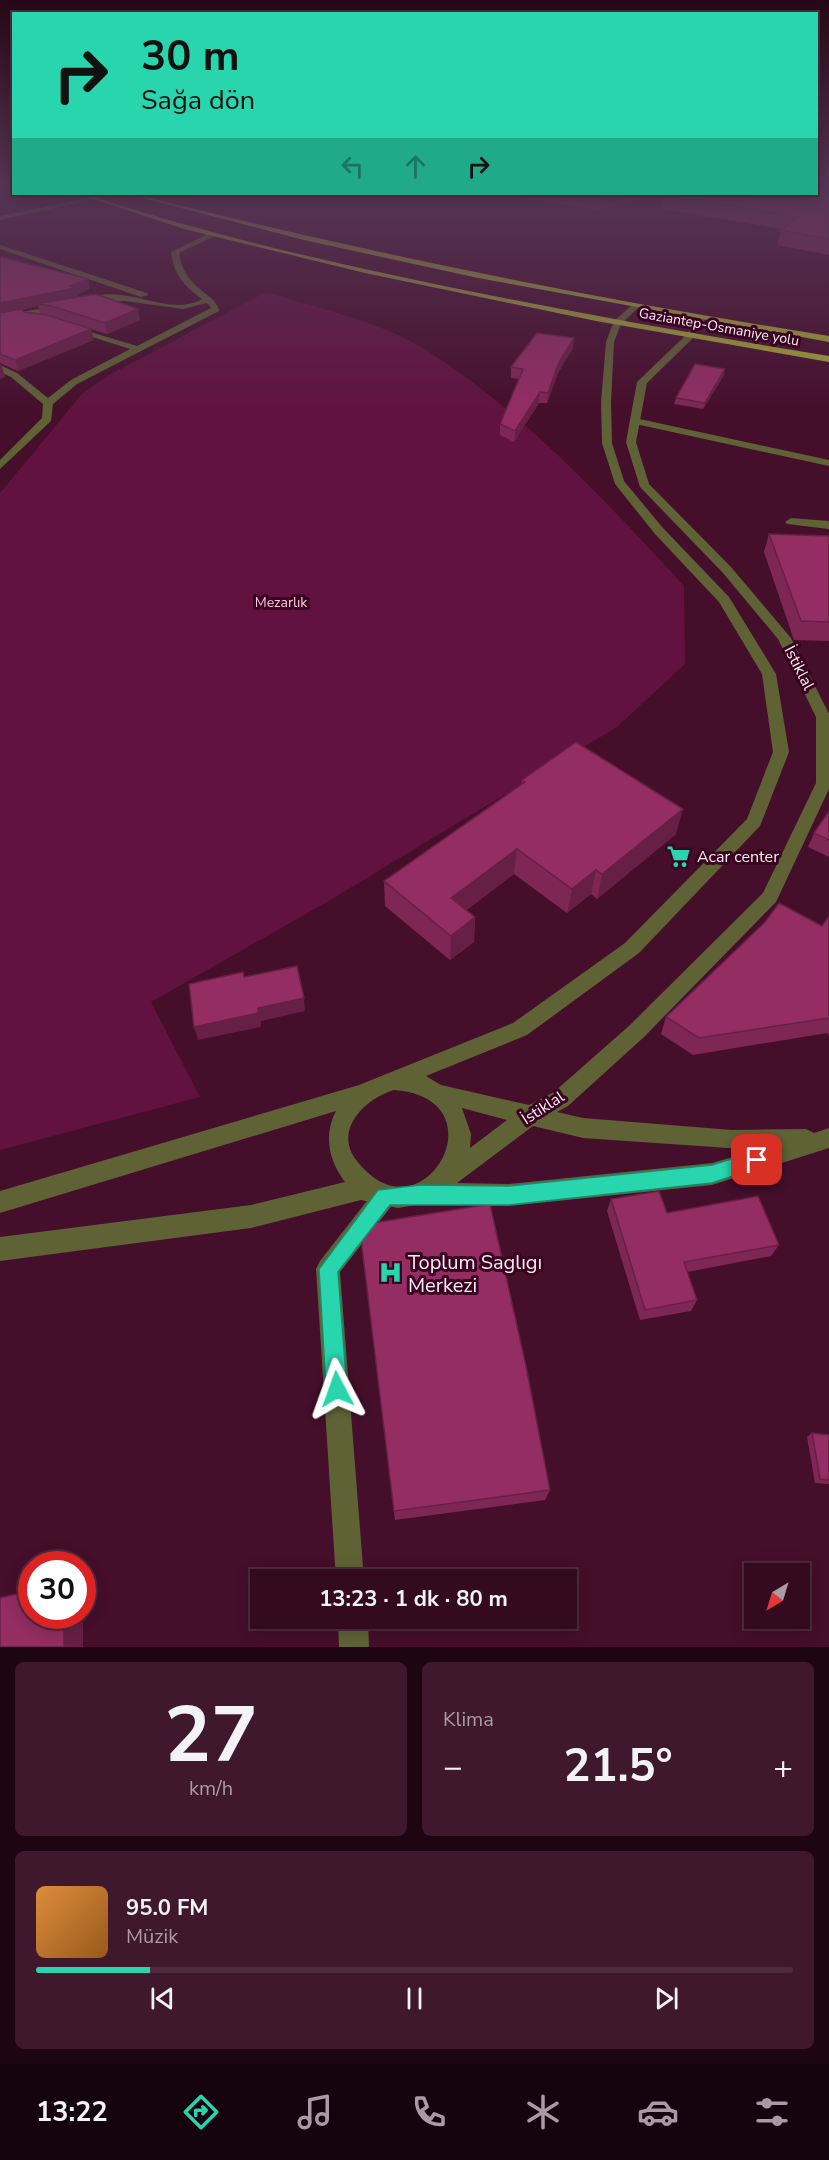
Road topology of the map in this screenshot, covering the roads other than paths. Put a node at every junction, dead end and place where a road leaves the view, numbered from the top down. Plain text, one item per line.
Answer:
1 (48, 263) edge
2 (176, 263) edge
3 (333, 263) edge
4 (409, 263) edge
5 (208, 299) junction
6 (82, 302) edge
7 (70, 305) edge
8 (636, 306) junction
9 (182, 307) junction
10 (0, 312) edge
11 (12, 316) junction
12 (702, 318) junction
13 (0, 319) edge
14 (51, 321) edge
15 (617, 323) junction
16 (62, 324) edge
17 (689, 337) junction
18 (829, 339) edge
19 (138, 349) junction
20 (829, 359) edge
21 (0, 368) edge
22 (48, 403) junction
23 (634, 422) junction
24 (829, 463) edge
25 (0, 466) edge
26 (790, 522) dead end
27 (829, 525) edge
28 (825, 715) edge
29 (391, 1081) junction
30 (437, 1092) junction
31 (363, 1093) junction
32 (529, 1116) junction
33 (828, 1143) edge
34 (430, 1189) junction
35 (375, 1192) junction
36 (0, 1202) edge
37 (0, 1249) edge
38 (349, 1569) edge
39 (353, 1629) edge
40 (354, 1647) edge

1 - 9 street
2 - 5 street
3 - 15 highway, Gaziantep-Osmaniye yolu
4 - 8 highway, Gaziantep-Osmaniye yolu
5 - 9 street
5 - 19 street
6 - 9 street
7 - 11 street
8 - 12 highway, Gaziantep-Osmaniye yolu
8 - 15 street
10 - 11 street
11 - 13 street
11 - 14 street
12 - 17 street, İstiklal
12 - 18 highway, Gaziantep-Osmaniye yolu
15 - 17 highway, Gaziantep-Osmaniye yolu
15 - 29 street
16 - 19 street
17 - 20 highway, Gaziantep-Osmaniye yolu
17 - 23 street, İstiklal
19 - 22 street
21 - 22 street
22 - 25 street
23 - 24 street
23 - 28 street, İstiklal
26 - 27 street
28 - 32 street, İstiklal
29 - 30 street
29 - 31 street
30 - 32 street
30 - 34 street
31 - 35 street
31 - 36 street
32 - 33 street
32 - 34 street, İstiklal
33 - 34 street
34 - 35 street
35 - 37 street
35 - 38 street
39 - 40 street

